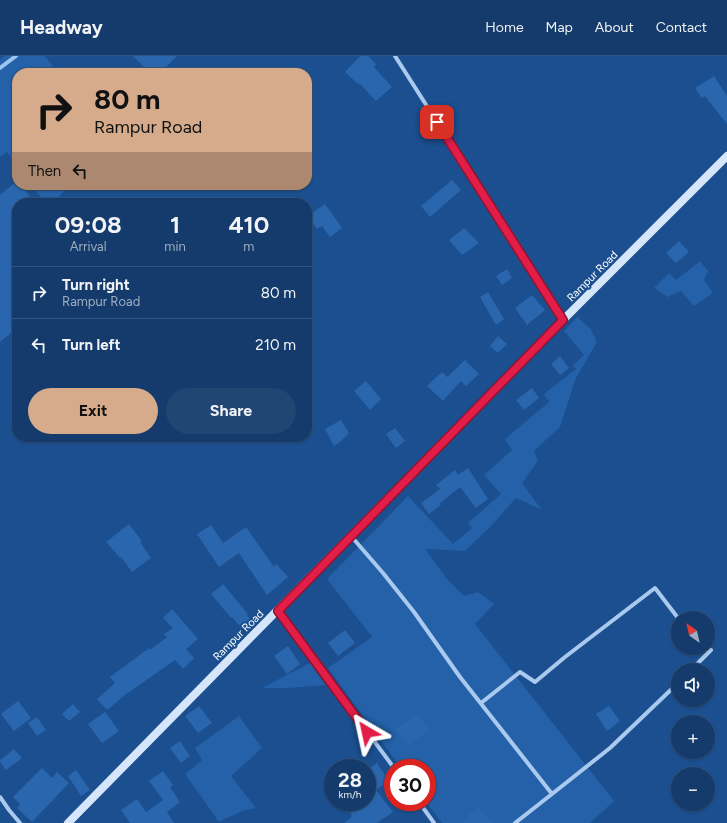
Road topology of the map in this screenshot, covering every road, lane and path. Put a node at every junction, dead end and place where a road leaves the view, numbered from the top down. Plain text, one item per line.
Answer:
1 (395, 56) edge
2 (727, 156) edge
3 (563, 320) junction
4 (351, 536) junction
5 (278, 611) junction
6 (673, 611) edge
7 (706, 655) edge
8 (698, 663) edge
9 (671, 690) edge
10 (481, 703) junction
11 (387, 759) edge
12 (552, 794) junction
13 (0, 797) edge
14 (425, 811) edge
15 (20, 823) edge
16 (68, 823) edge
17 (434, 823) edge
18 (515, 823) edge

1 - 3 street
2 - 3 main road, Rampur Road
3 - 4 main road, Rampur Road
4 - 5 main road, Rampur Road
4 - 10 street
5 - 11 street
5 - 16 main road, Rampur Road
6 - 10 street
7 - 8 street
9 - 12 street
10 - 12 street
12 - 18 street
13 - 15 street
14 - 17 street

